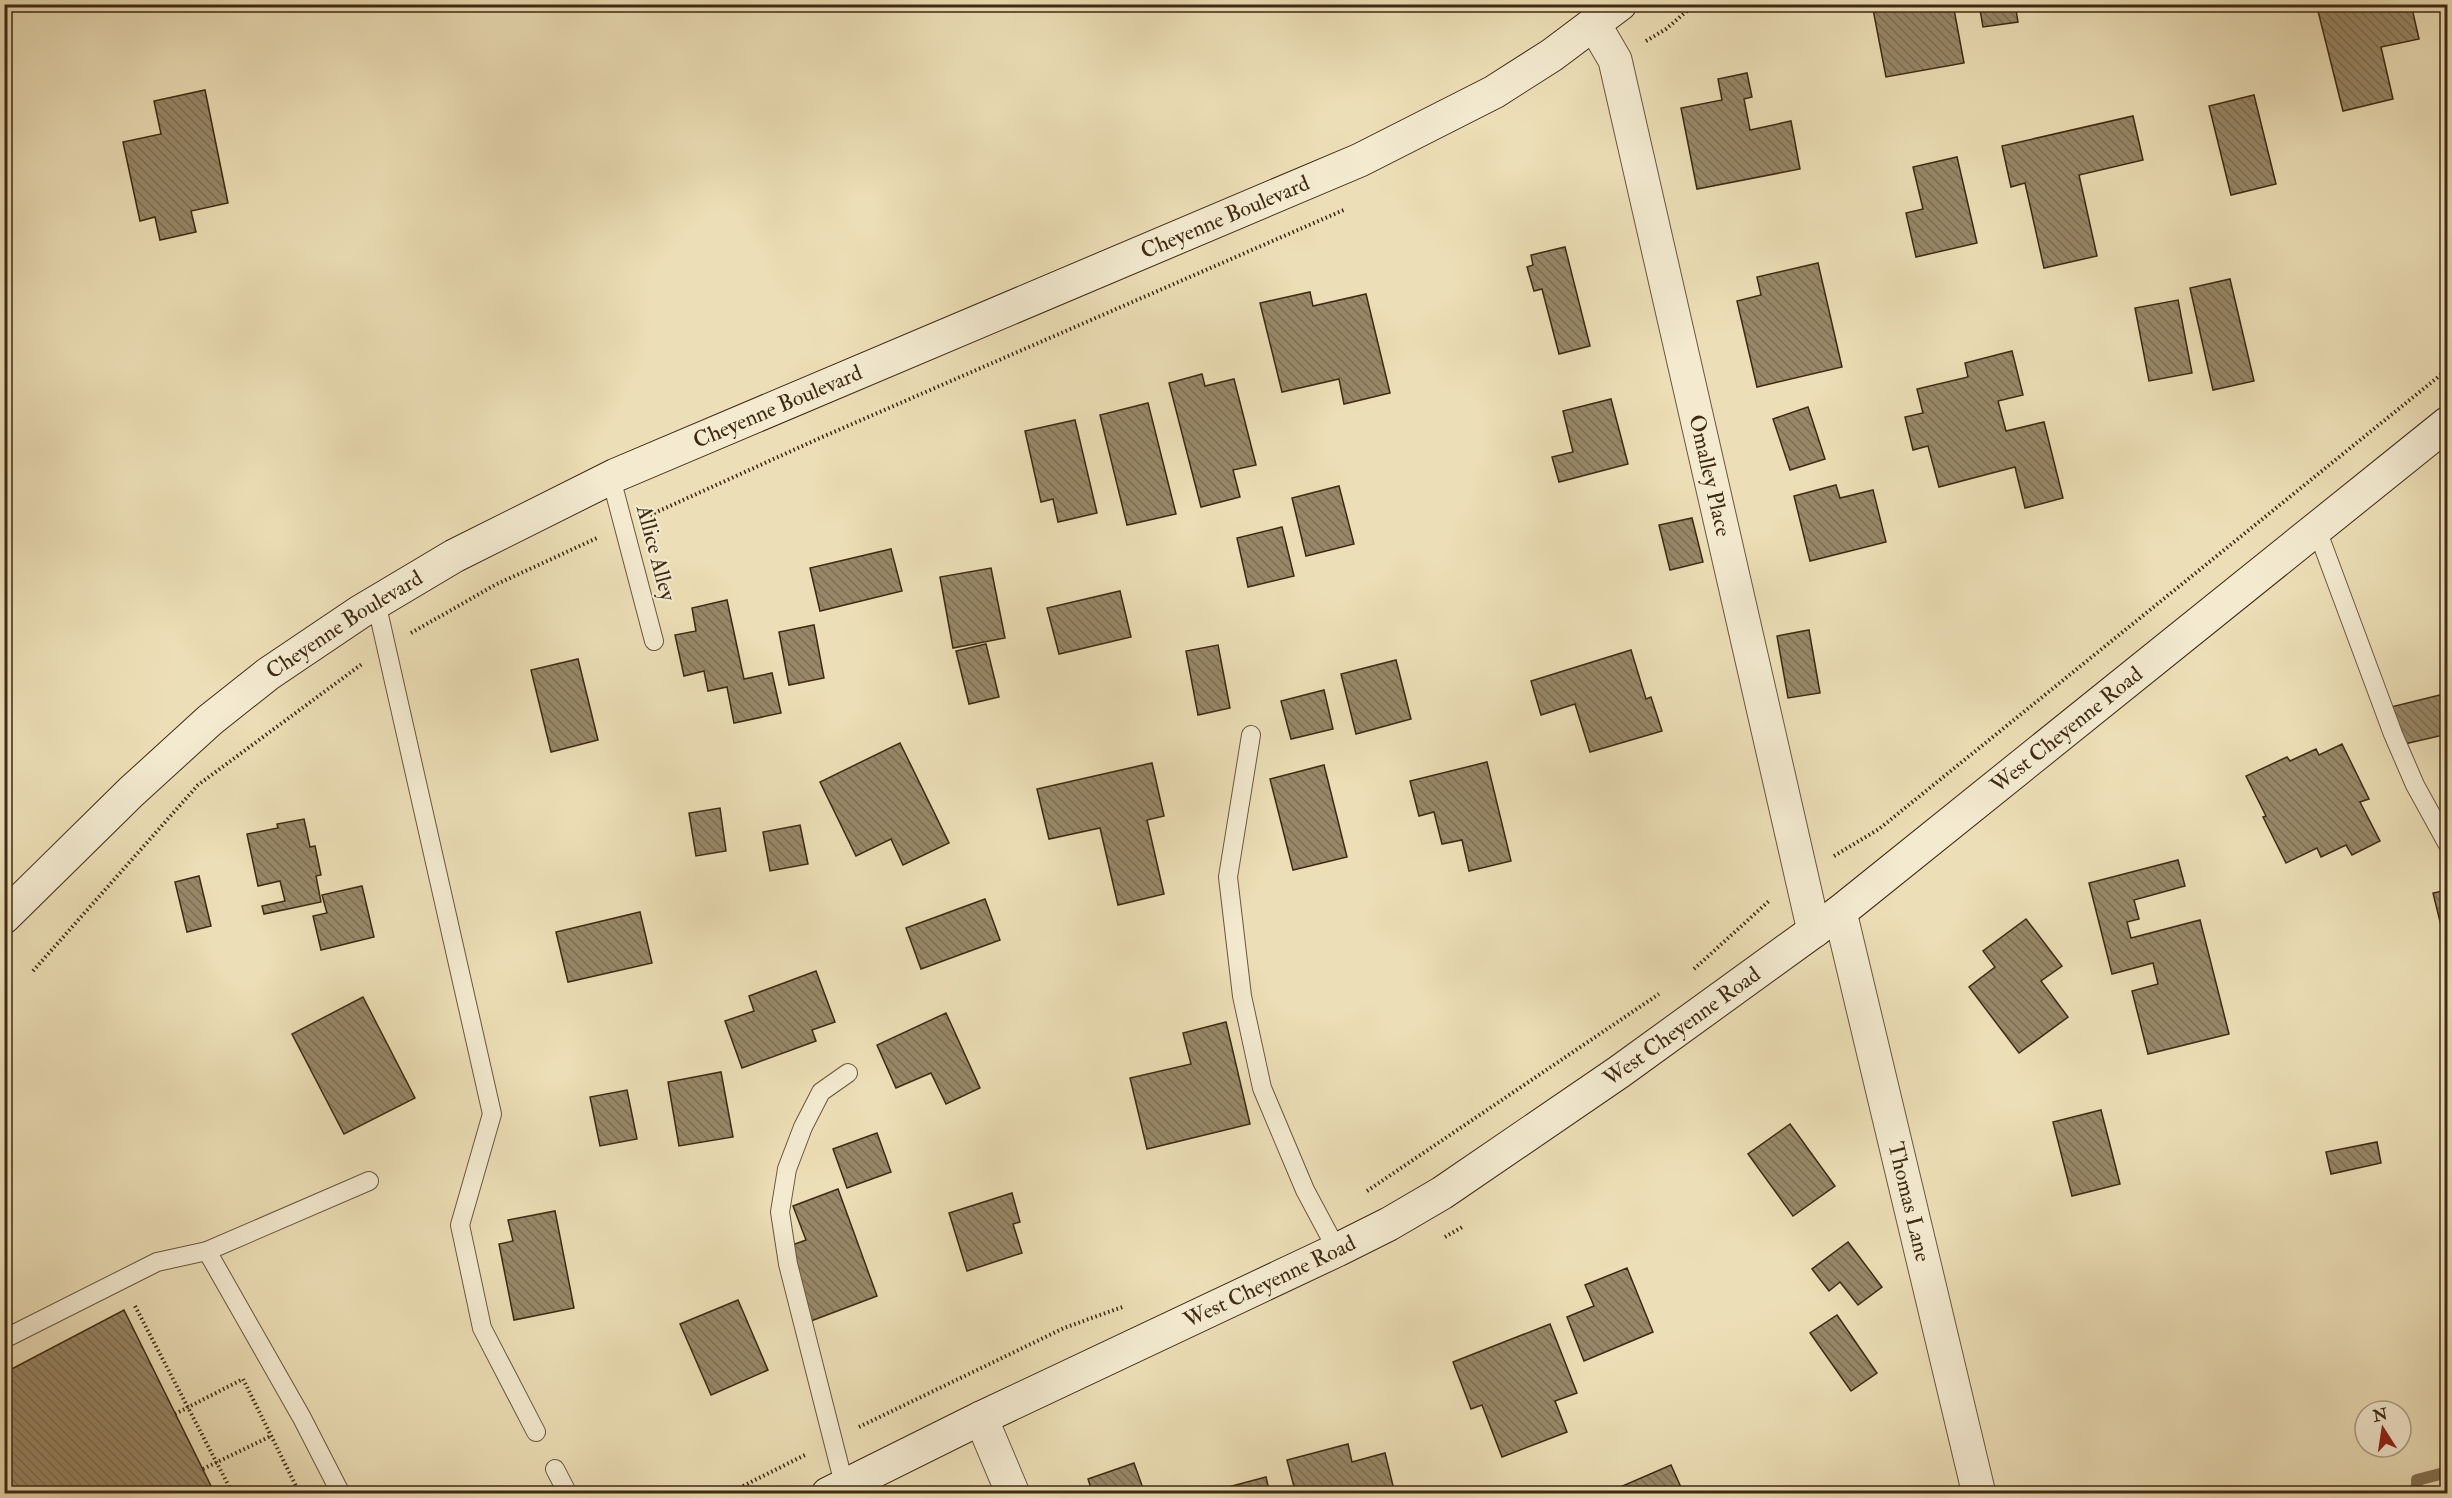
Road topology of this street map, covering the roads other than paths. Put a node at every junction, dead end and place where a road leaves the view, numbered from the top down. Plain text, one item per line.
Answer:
1 (1620, 4) edge
2 (1594, 24) junction
3 (2448, 423) edge
4 (611, 478) junction
5 (2316, 527) junction
6 (376, 602) junction
7 (654, 640) dead end
8 (1251, 735) dead end
9 (2448, 845) edge
10 (4, 917) edge
11 (1827, 921) junction
12 (848, 1072) dead end
13 (369, 1181) dead end
14 (1337, 1250) junction
15 (207, 1251) junction
16 (4, 1340) edge
17 (981, 1418) junction
18 (536, 1432) dead end
19 (555, 1470) dead end
20 (840, 1491) edge
21 (340, 1494) edge
22 (568, 1494) edge
23 (1013, 1494) edge
24 (1979, 1494) edge

1 - 2 main road, Cheyenne Boulevard
2 - 4 main road, Cheyenne Boulevard
2 - 11 main road, Omalley Place
3 - 5 main road, West Cheyenne Road
4 - 6 main road, Cheyenne Boulevard
4 - 7 lane, Allice Alley
5 - 9 lane
5 - 11 main road, West Cheyenne Road
6 - 10 main road, Cheyenne Boulevard
6 - 18 lane
8 - 14 lane
11 - 14 main road, West Cheyenne Road
11 - 24 main road, Thomas Lane
12 - 20 lane
13 - 15 lane
14 - 17 main road, West Cheyenne Road
15 - 16 lane
15 - 21 lane
17 - 20 main road, West Cheyenne Road
17 - 23 main road
19 - 22 lane

